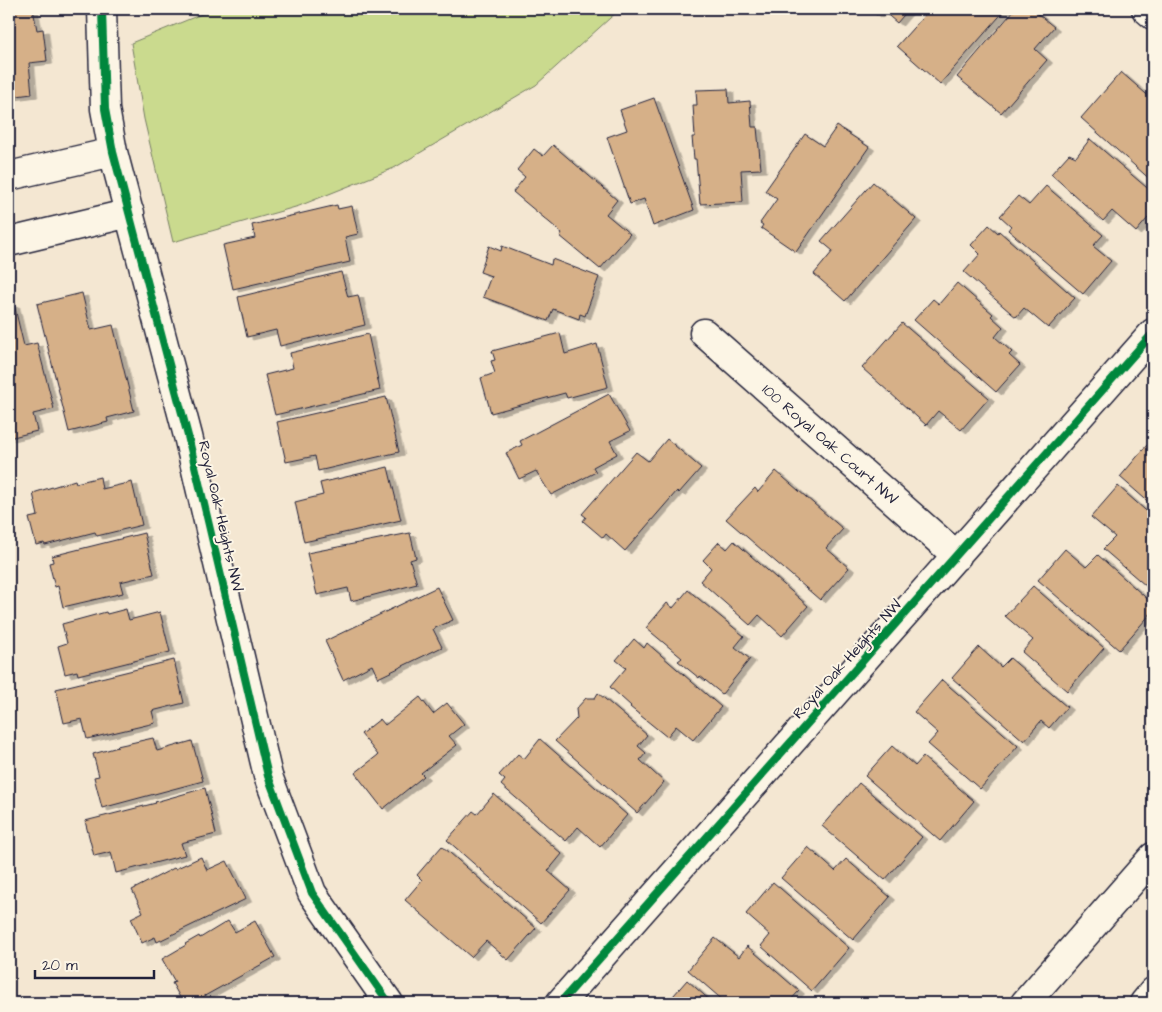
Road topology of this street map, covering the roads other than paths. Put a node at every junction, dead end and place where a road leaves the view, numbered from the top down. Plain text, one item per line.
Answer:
1 (102, 9) edge
2 (1146, 9) edge
3 (1153, 15) edge
4 (113, 152) junction
5 (9, 176) edge
6 (130, 213) junction
7 (9, 242) edge
8 (704, 332) dead end
9 (1153, 333) edge
10 (957, 556) junction
11 (1153, 857) edge
12 (1153, 992) edge
13 (389, 1003) edge
14 (560, 1003) edge
15 (1025, 1003) edge
16 (1144, 1003) edge

1 - 4 street, Royal Oak Heights NW
2 - 3 street
4 - 5 street
4 - 6 street, Royal Oak Heights NW
6 - 7 street
6 - 13 street, Royal Oak Heights NW
8 - 10 street, 100 Royal Oak Court NW
9 - 10 street, Royal Oak Heights NW
10 - 14 street, Royal Oak Heights NW
11 - 15 street
12 - 16 street

